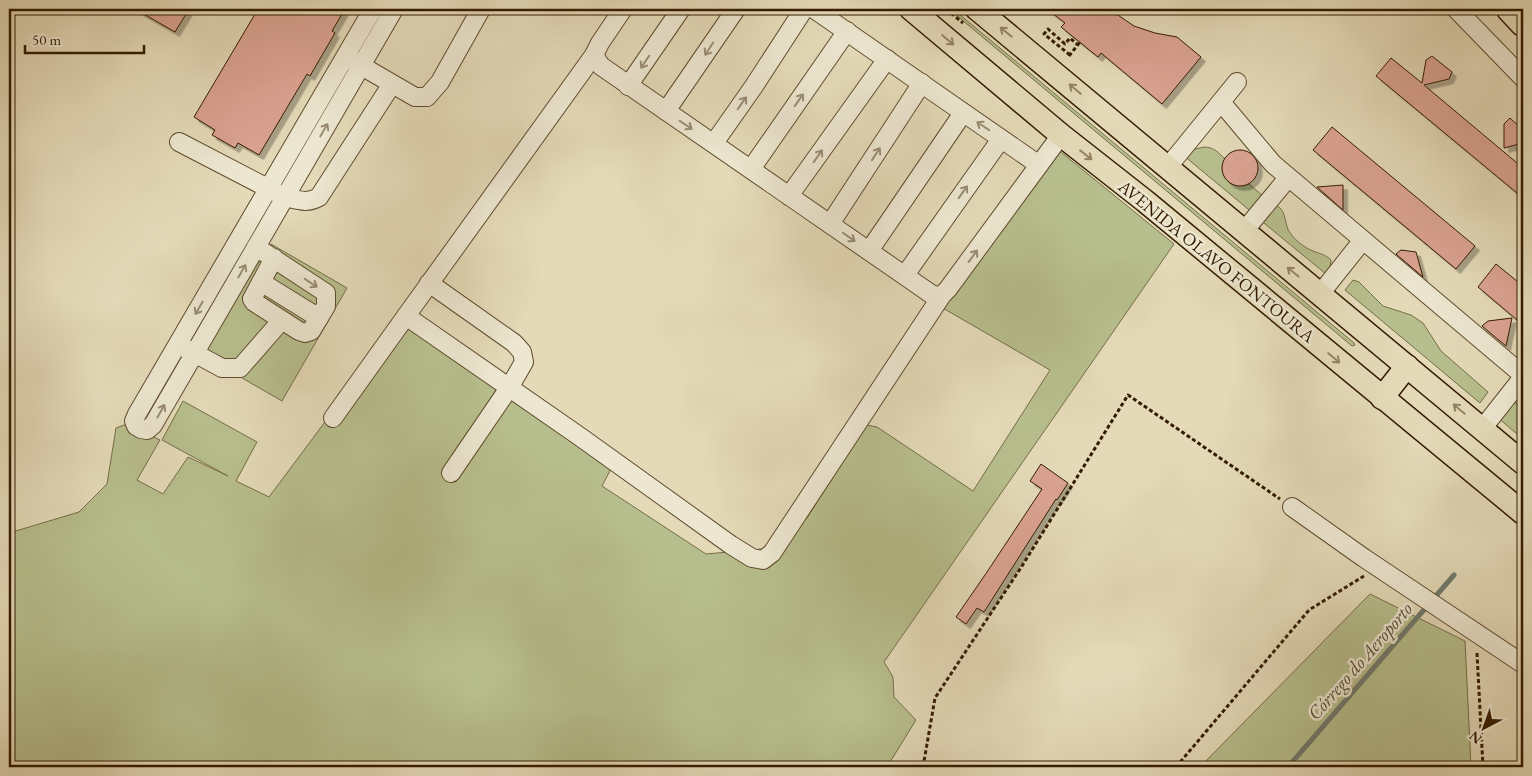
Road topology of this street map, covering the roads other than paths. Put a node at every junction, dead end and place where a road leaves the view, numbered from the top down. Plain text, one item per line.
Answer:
1 (374, 9) edge
2 (480, 9) edge
3 (623, 9) edge
4 (681, 9) edge
5 (736, 9) edge
6 (804, 9) edge
7 (814, 9) edge
8 (911, 9) edge
9 (977, 9) edge
10 (1456, 9) edge
11 (1510, 9) edge
12 (388, 11) edge
13 (1523, 23) edge
14 (847, 31) junction
15 (594, 55) junction
16 (345, 56) junction
17 (887, 59) junction
18 (362, 66) junction
19 (1523, 78) edge
20 (1237, 82) dead end
21 (922, 83) junction
22 (392, 84) junction
23 (628, 86) junction
24 (1221, 102) junction
25 (666, 111) junction
26 (963, 113) junction
27 (1061, 135) junction
28 (1001, 139) junction
29 (179, 142) dead end
30 (714, 143) junction
31 (1039, 165) junction
32 (1167, 168) junction
33 (751, 169) junction
34 (1288, 178) junction
35 (269, 189) junction
36 (789, 196) junction
37 (285, 197) junction
38 (830, 224) junction
39 (1244, 231) junction
40 (1363, 240) junction
41 (256, 247) junction
42 (869, 251) junction
43 (274, 258) junction
44 (904, 275) junction
45 (261, 282) junction
46 (429, 283) junction
47 (1320, 294) junction
48 (942, 295) junction
49 (406, 316) junction
50 (319, 318) junction
51 (281, 321) junction
52 (178, 343) junction
53 (194, 353) junction
54 (1407, 366) junction
55 (1523, 376) edge
56 (509, 388) junction
57 (1382, 398) junction
58 (333, 418) dead end
59 (1414, 424) junction
60 (1482, 429) junction
61 (1523, 463) edge
62 (451, 474) dead end
63 (1523, 502) edge
64 (1292, 508) road end
65 (1523, 514) edge
66 (1523, 664) edge

1 - 16 lane
2 - 22 lane
3 - 15 lane
4 -> 23 lane
5 -> 25 lane
30 -> 6 lane
7 - 14 lane
8 -> 27 main road, AVENIDA OLAVO FONTOURA
32 -> 9 main road
10 - 19 lane
11 - 13 highway
12 - 18 lane
14 - 17 lane
33 -> 14 lane
15 - 23 lane
15 - 46 lane
16 - 18 lane
16 - 35 lane
17 - 21 lane
36 -> 17 lane
18 - 22 lane
37 -> 18 lane
20 - 24 lane
21 - 26 lane
38 -> 21 lane
22 - 37 lane
23 - 25 lane
24 - 32 lane
24 - 34 lane
25 -> 30 lane
28 -> 26 lane
26 - 42 lane
27 - 31 lane
27 -> 57 main road, AVENIDA OLAVO FONTOURA
28 - 31 lane
44 -> 28 lane
29 - 35 lane
30 - 33 lane
48 -> 31 lane
32 - 39 main road
33 - 36 lane
34 - 39 lane
34 - 40 lane
35 - 37 lane
35 -> 52 lane
36 - 38 lane
37 - 41 lane
38 -> 42 lane
47 -> 39 main road
40 - 47 lane
40 - 55 lane
41 - 43 lane
53 -> 41 lane
42 - 44 lane
43 - 45 lane
43 -> 50 lane
44 - 48 lane
45 - 50 lane
45 - 51 lane
46 - 49 lane
46 - 56 lane
47 - 54 main road
48 - 56 lane
49 - 56 lane
49 - 58 lane
50 - 51 lane
51 - 53 lane
52 - 53 lane
52 -> 53 lane
54 - 57 main road
60 -> 54 main road
55 - 60 lane
56 - 62 lane
57 - 59 main road, AVENIDA OLAVO FONTOURA
59 - 63 main road
59 - 65 main road, AVENIDA OLAVO FONTOURA
60 - 61 main road
64 - 66 lane

